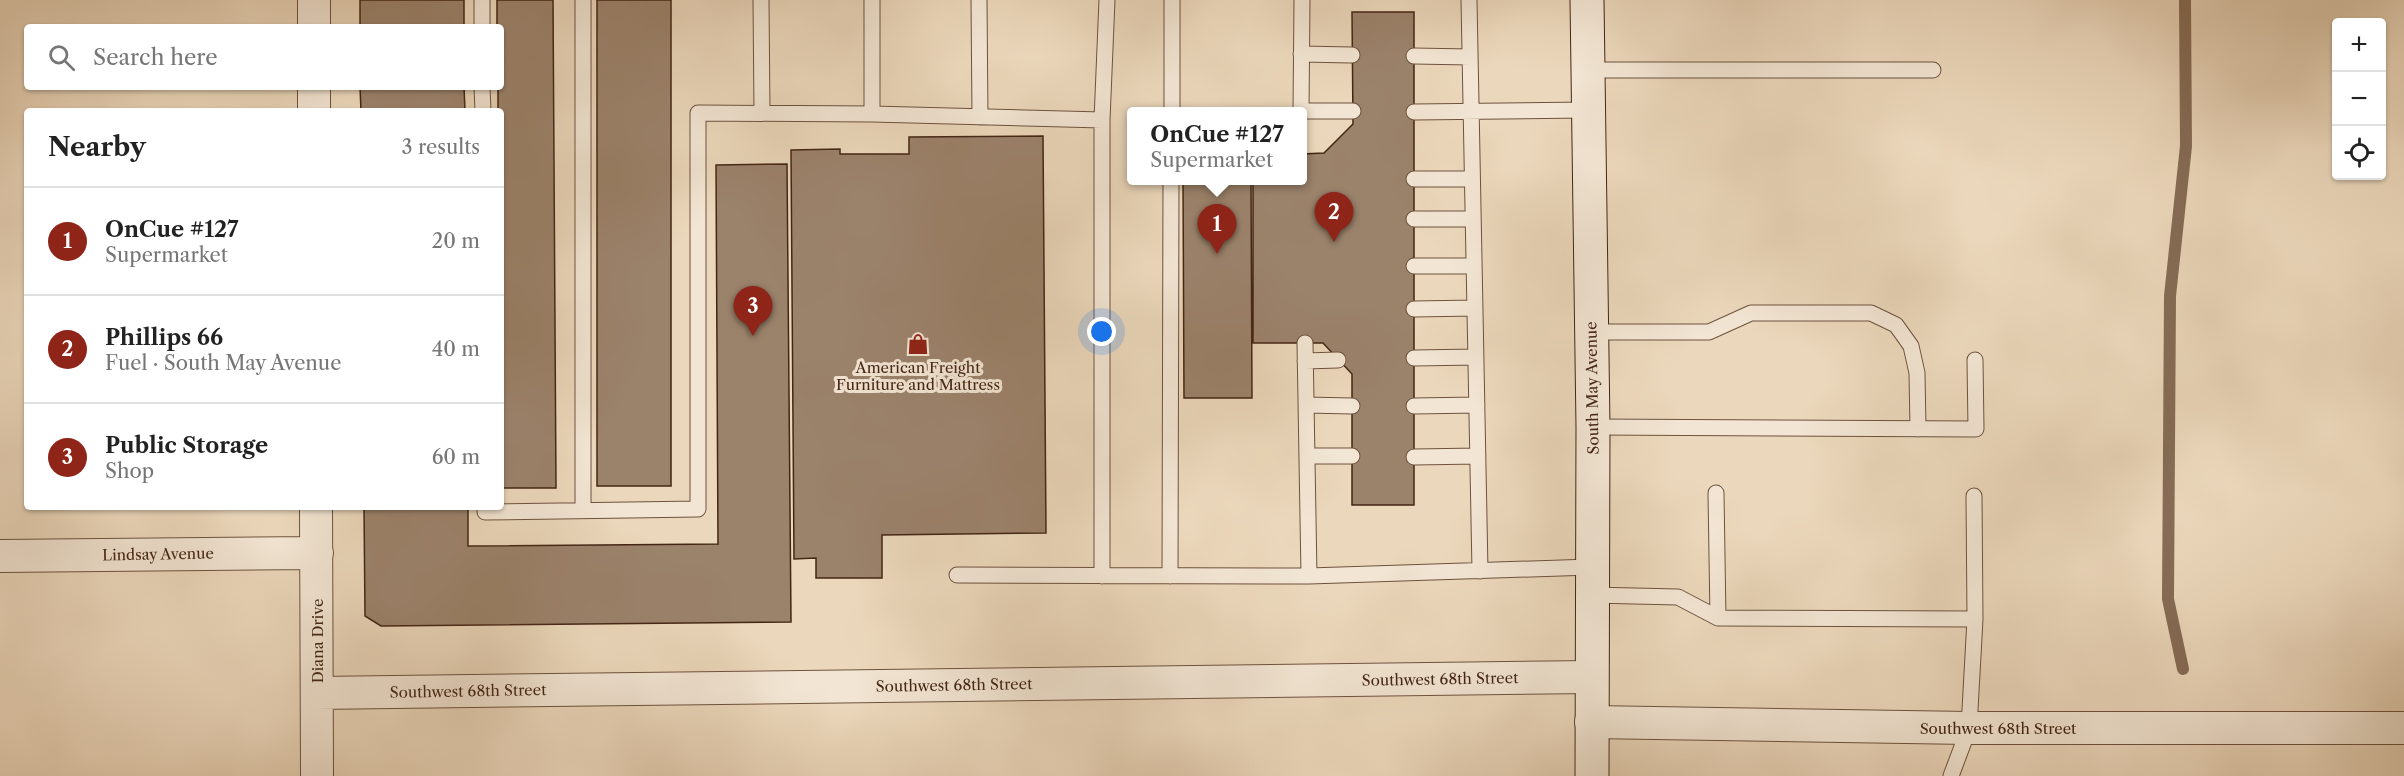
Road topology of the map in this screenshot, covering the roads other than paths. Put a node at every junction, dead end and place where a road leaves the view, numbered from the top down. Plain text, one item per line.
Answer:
1 (314, 0) edge
2 (482, 0) edge
3 (583, 0) edge
4 (761, 0) edge
5 (872, 0) edge
6 (979, 0) edge
7 (1107, 0) edge
8 (1172, 0) edge
9 (1302, 0) edge
10 (1469, 0) edge
11 (1587, 0) edge
12 (314, 24) edge
13 (482, 24) edge
14 (1301, 54) junction
15 (1352, 55) dead end
16 (1414, 56) dead end
17 (1470, 57) junction
18 (1587, 70) junction
19 (1933, 70) dead end
20 (314, 90) edge
21 (482, 90) edge
22 (1172, 107) edge
23 (1301, 107) edge
24 (314, 108) edge
25 (483, 108) edge
26 (1587, 110) junction
27 (1307, 111) edge
28 (1353, 111) dead end
29 (1414, 112) dead end
30 (1471, 112) junction
31 (762, 113) junction
32 (872, 114) junction
33 (980, 117) junction
34 (1102, 120) junction
35 (1414, 179) dead end
36 (1472, 179) junction
37 (1171, 185) edge
38 (1414, 219) dead end
39 (1473, 219) junction
40 (1414, 266) dead end
41 (1474, 266) junction
42 (1475, 308) junction
43 (1414, 309) dead end
44 (1591, 332) junction
45 (1305, 343) dead end
46 (1476, 357) junction
47 (1414, 358) dead end
48 (1338, 360) dead end
49 (1975, 360) dead end
50 (1305, 361) junction
51 (1306, 405) junction
52 (1477, 405) junction
53 (1352, 406) dead end
54 (1414, 406) dead end
55 (1593, 427) junction
56 (1918, 429) junction
57 (1307, 456) junction
58 (1352, 456) dead end
59 (1478, 456) junction
60 (1414, 457) dead end
61 (1716, 493) dead end
62 (1974, 496) dead end
63 (316, 510) edge
64 (485, 510) edge
65 (583, 510) junction
66 (317, 553) junction
67 (0, 556) edge
68 (1480, 571) junction
69 (957, 574) dead end
70 (1102, 576) junction
71 (1170, 576) junction
72 (1309, 576) junction
73 (1591, 581) junction
74 (1718, 618) junction
75 (1975, 619) junction
76 (1591, 677) junction
77 (317, 693) junction
78 (1591, 722) junction
79 (1969, 728) junction
80 (2404, 728) edge
81 (317, 776) edge
82 (1592, 776) edge
83 (1951, 776) edge

1 - 12 street
2 - 13 lane
3 - 65 lane
4 - 31 lane
5 - 32 lane
6 - 33 lane
7 - 34 lane
8 - 22 lane
9 - 14 lane
10 - 17 lane
11 - 18 main road, South May Avenue
14 - 15 lane
14 - 23 lane
16 - 17 lane
17 - 30 lane
18 - 19 lane
18 - 26 main road, South May Avenue
20 - 24 street
21 - 25 lane
26 - 30 lane
26 - 44 main road, South May Avenue
27 - 28 lane
29 - 30 lane
30 - 36 lane
31 - 32 lane
31 - 65 lane
32 - 33 lane
33 - 34 lane
34 - 70 lane
35 - 36 lane
36 - 39 lane
37 - 71 lane
38 - 39 lane
39 - 41 lane
40 - 41 lane
41 - 42 lane
42 - 43 lane
42 - 46 lane
44 - 55 main road, South May Avenue
44 - 56 lane
45 - 50 lane
46 - 47 lane
46 - 52 lane
48 - 50 lane
49 - 56 lane
50 - 51 lane
51 - 53 lane
51 - 57 lane
52 - 54 lane
52 - 59 lane
55 - 56 lane
55 - 73 main road, South May Avenue
57 - 58 lane
57 - 72 lane
59 - 60 lane
59 - 68 lane
61 - 74 lane
62 - 75 lane
63 - 66 street, Diana Drive
64 - 65 lane
66 - 67 street, Lindsay Avenue
66 - 77 street, Diana Drive
68 - 72 lane
68 - 73 lane
69 - 70 lane
70 - 71 lane
71 - 72 lane
73 - 74 lane
73 - 76 main road, South May Avenue
74 - 75 lane
75 - 79 lane
76 - 77 street, Southwest 68th Street
76 - 78 main road, South May Avenue
77 - 81 street, Diana Drive
78 - 79 street, Southwest 68th Street
78 - 82 main road, South May Avenue
79 - 80 street, Southwest 68th Street
79 - 83 lane

